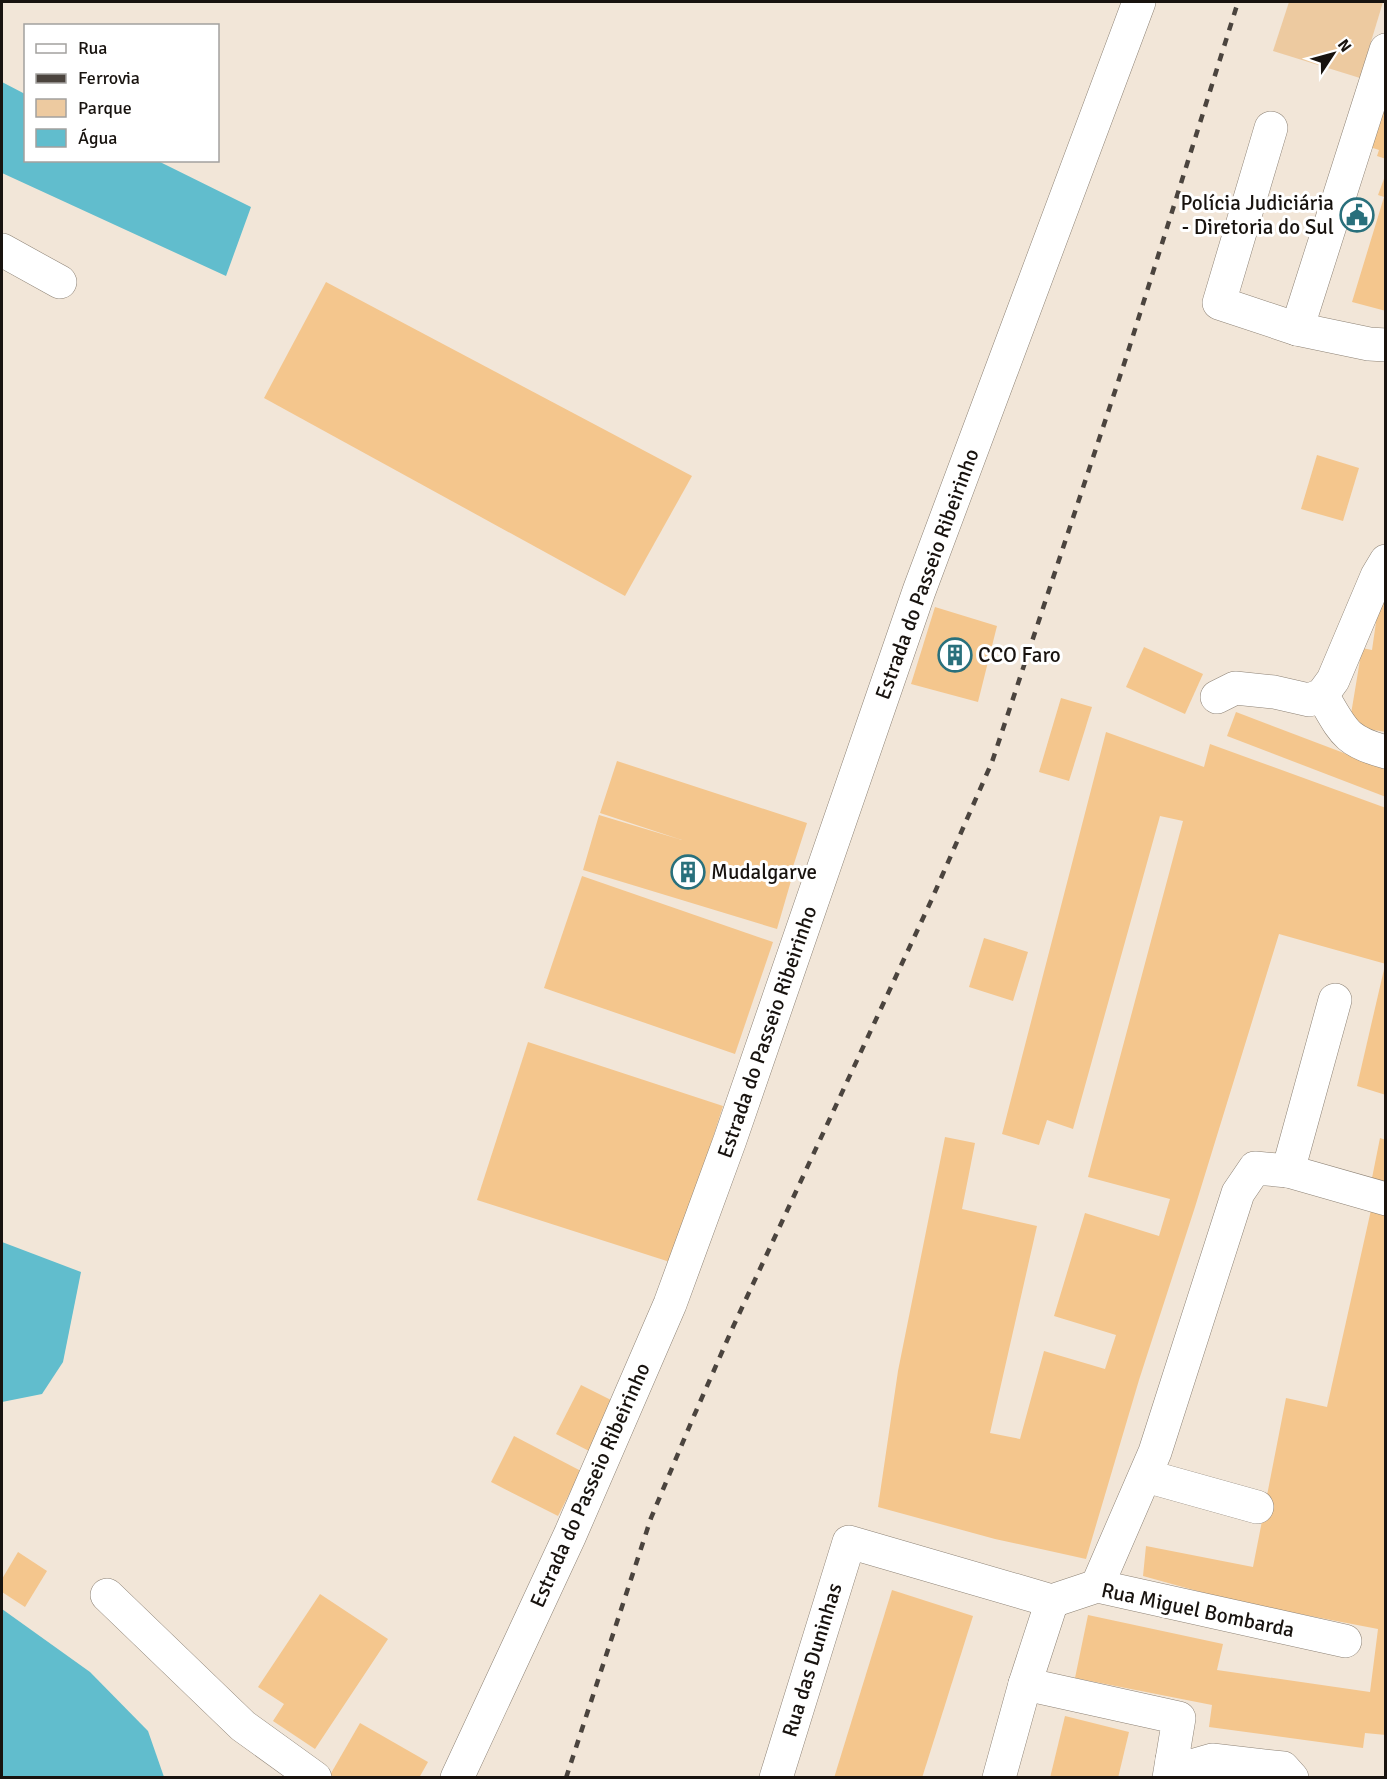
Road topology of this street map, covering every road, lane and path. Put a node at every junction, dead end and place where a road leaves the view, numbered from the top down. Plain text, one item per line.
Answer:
1 (1139, 2) edge
2 (1386, 50) edge
3 (1271, 128) dead end
4 (2, 250) edge
5 (60, 282) dead end
6 (1297, 329) junction
7 (1386, 345) edge
8 (1386, 561) edge
9 (1322, 695) junction
10 (1217, 697) dead end
11 (1386, 752) edge
12 (1335, 1000) dead end
13 (1288, 1171) junction
14 (1386, 1198) edge
15 (1146, 1476) junction
16 (1257, 1507) dead end
17 (1097, 1586) junction
18 (107, 1595) dead end
19 (1052, 1601) junction
20 (1345, 1641) dead end
21 (1025, 1684) junction
22 (483, 1721) junction
23 (1171, 1769) edge
24 (315, 1778) edge
25 (433, 1778) edge
26 (457, 1778) edge
27 (776, 1778) edge
28 (999, 1778) edge
29 (1292, 1778) edge

1 - 22 street, Estrada do Passeio Ribeirinho
2 - 6 street
3 - 6 street
4 - 5 street
6 - 7 street
8 - 9 street
9 - 10 street
9 - 11 street
12 - 13 street
13 - 14 street
13 - 15 street
15 - 16 street
15 - 17 street
17 - 19 street, Rua Miguel Bombarda
17 - 20 street, Rua Miguel Bombarda
18 - 24 street
19 - 21 street
19 - 27 street, Rua das Duninhas
21 - 23 street
21 - 28 street
22 - 25 street
22 - 26 street, Estrada do Passeio Ribeirinho
23 - 29 street

